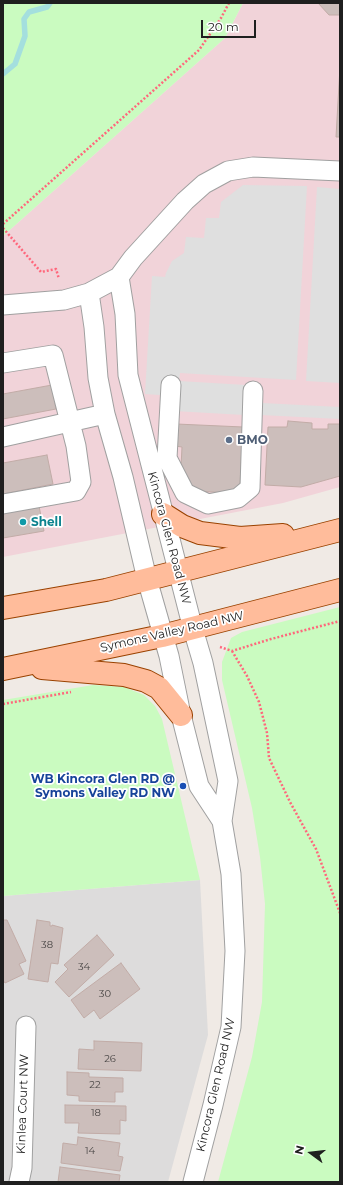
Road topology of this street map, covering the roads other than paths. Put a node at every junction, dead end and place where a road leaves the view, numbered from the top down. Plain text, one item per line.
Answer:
1 (340, 171) edge
2 (119, 277) junction
3 (89, 293) junction
4 (3, 305) edge
5 (3, 363) edge
6 (171, 385) dead end
7 (253, 391) dead end
8 (105, 414) junction
9 (70, 423) junction
10 (3, 437) edge
11 (3, 504) edge
12 (163, 514) junction
13 (337, 531) edge
14 (178, 572) junction
15 (147, 579) junction
16 (340, 590) edge
17 (3, 608) edge
18 (193, 629) junction
19 (162, 636) junction
20 (10, 667) edge
21 (181, 715) junction
22 (222, 821) junction
23 (26, 1026) dead end
24 (18, 1182) edge
25 (193, 1182) edge

1 - 2 street
2 - 3 street
2 - 12 street, Kincora Glen Road NW
3 - 4 street
3 - 8 street, Kincora Glen Road NW
5 - 9 street
6 - 7 street
8 - 9 street
8 - 15 street, Kincora Glen Road NW
9 - 10 street
9 - 11 street
12 - 13 main road
12 - 14 street, Kincora Glen Road NW
13 - 14 main road
14 - 15 main road
14 - 18 street, Kincora Glen Road NW
15 - 17 main road
15 - 19 street, Kincora Glen Road NW
16 - 18 main road, Symons Valley Road NW
18 - 19 main road, Symons Valley Road NW
18 - 22 street, Kincora Glen Road NW
19 - 20 main road, Symons Valley Road NW
19 - 21 street, Kincora Glen Road NW
20 - 21 main road
21 - 22 street, Kincora Glen Road NW
22 - 25 street, Kincora Glen Road NW
23 - 24 street, Kinlea Court NW

